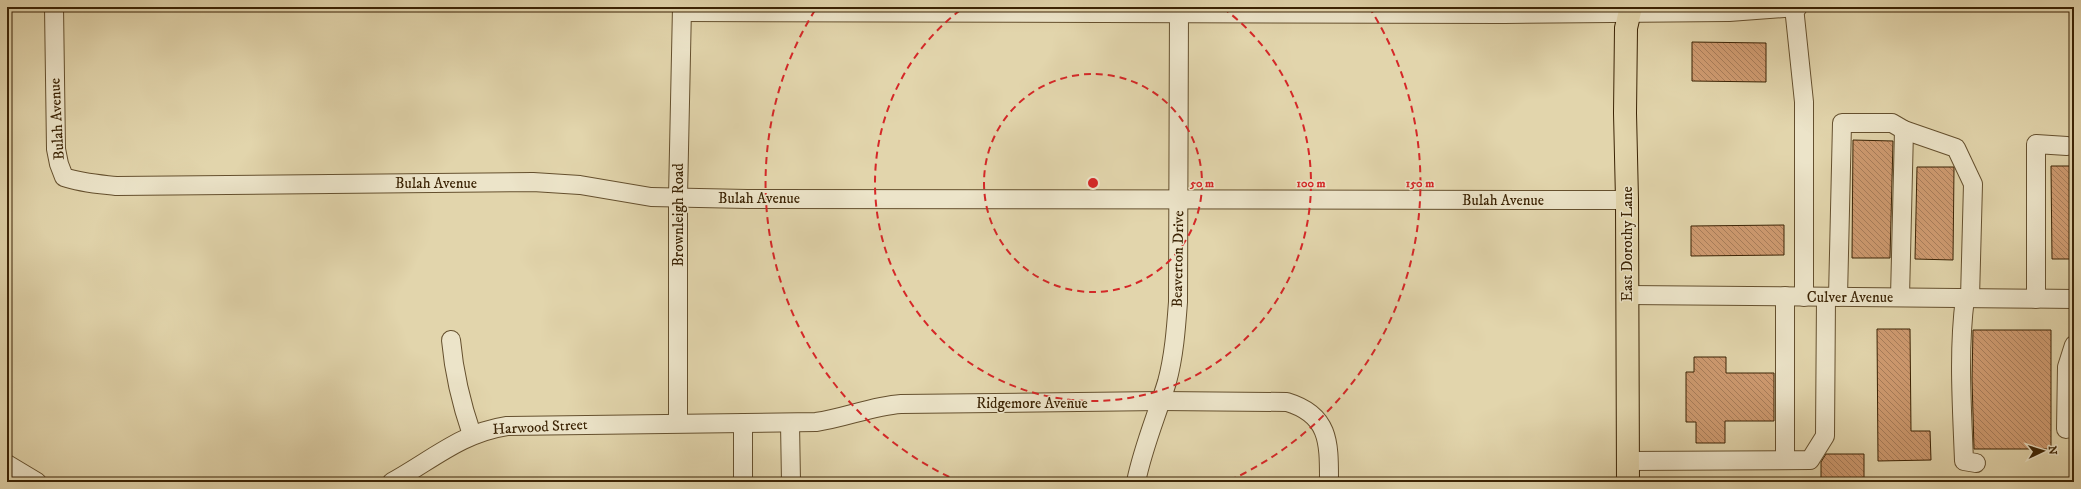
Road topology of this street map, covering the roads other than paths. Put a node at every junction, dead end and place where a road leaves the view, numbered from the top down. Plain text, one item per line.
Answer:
1 (54, 7) edge
2 (1794, 7) edge
3 (1798, 7) edge
4 (682, 10) edge
5 (1054, 10) edge
6 (1179, 10) edge
7 (1630, 10) edge
8 (1904, 130) junction
9 (2068, 146) dead end
10 (678, 197) junction
11 (1179, 200) junction
12 (1627, 200) junction
13 (1627, 295) junction
14 (1784, 296) junction
15 (1804, 297) junction
16 (1832, 297) junction
17 (1900, 298) junction
18 (1968, 298) junction
19 (2036, 299) junction
20 (2074, 299) edge
21 (451, 340) dead end
22 (2074, 345) edge
23 (1161, 401) junction
24 (678, 423) junction
25 (743, 423) junction
26 (790, 423) junction
27 (2066, 429) dead end
28 (472, 435) junction
29 (1785, 460) junction
30 (1976, 463) dead end
31 (7, 464) edge
32 (1628, 472) edge
33 (37, 482) edge
34 (392, 482) edge
35 (743, 482) edge
36 (791, 482) edge
37 (1136, 482) edge
38 (1329, 482) edge

1 - 10 street, Bulah Avenue
2 - 3 street
2 - 7 street
2 - 15 street
4 - 5 street
4 - 10 street, Brownleigh Road
5 - 6 street
6 - 7 street
6 - 11 street, Beaverton Drive
7 - 12 main road, East Dorothy Lane
8 - 16 street
8 - 17 street
8 - 18 street
9 - 19 street
10 - 11 street, Bulah Avenue
10 - 24 street, Brownleigh Road
11 - 12 street, Bulah Avenue
11 - 23 street, Beaverton Drive
12 - 13 main road, East Dorothy Lane
13 - 14 street, Culver Avenue
13 - 32 main road, East Dorothy Lane
14 - 15 street, Culver Avenue
14 - 29 street
15 - 16 street, Culver Avenue
16 - 17 street, Culver Avenue
16 - 29 street
17 - 18 street, Culver Avenue
18 - 19 street, Culver Avenue
18 - 30 street
19 - 20 street, Culver Avenue
21 - 28 street
22 - 27 street
23 - 26 street, Ridgemore Avenue
23 - 37 street, Beaverton Drive
23 - 38 street, Ridgemore Avenue
24 - 25 street, Ridgemore Avenue
24 - 28 street, Harwood Street
25 - 26 street, Ridgemore Avenue
25 - 35 street
26 - 36 street
28 - 34 street, Harwood Street
29 - 32 street
31 - 33 street

